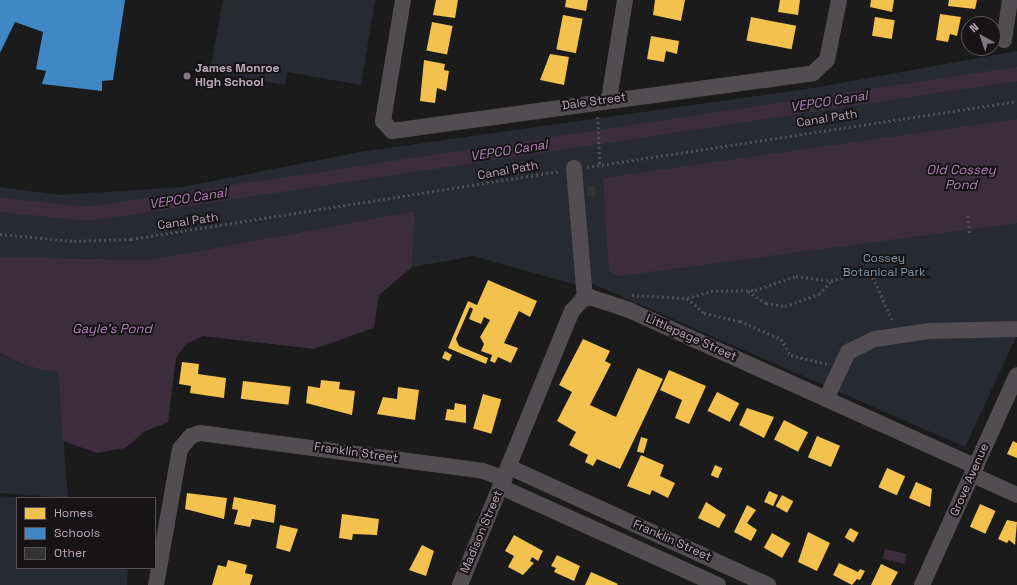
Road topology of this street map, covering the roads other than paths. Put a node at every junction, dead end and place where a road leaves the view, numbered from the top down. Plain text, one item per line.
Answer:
1 (403, 0) edge
2 (625, 0) edge
3 (839, 0) edge
4 (1010, 0) edge
5 (1004, 40) dead end
6 (603, 100) junction
7 (574, 168) road end
8 (585, 299) junction
9 (1017, 330) edge
10 (1017, 375) edge
11 (826, 399) junction
12 (974, 471) junction
13 (505, 478) junction
14 (1017, 495) edge
15 (156, 585) edge
16 (460, 585) edge
17 (718, 585) edge
18 (768, 585) edge
19 (922, 585) edge

1 - 6 street, Dale Street
2 - 6 street
3 - 6 street, Dale Street
4 - 5 street
7 - 8 street
8 - 11 street, Littlepage Street
8 - 13 street
9 - 11 street
10 - 12 street, Grove Avenue
11 - 12 street, Littlepage Street
12 - 14 street, Littlepage Street
12 - 19 street, Grove Avenue
13 - 15 street, Franklin Street
13 - 16 street, Madison Street
13 - 17 street, Franklin Street
13 - 18 street, Franklin Street

